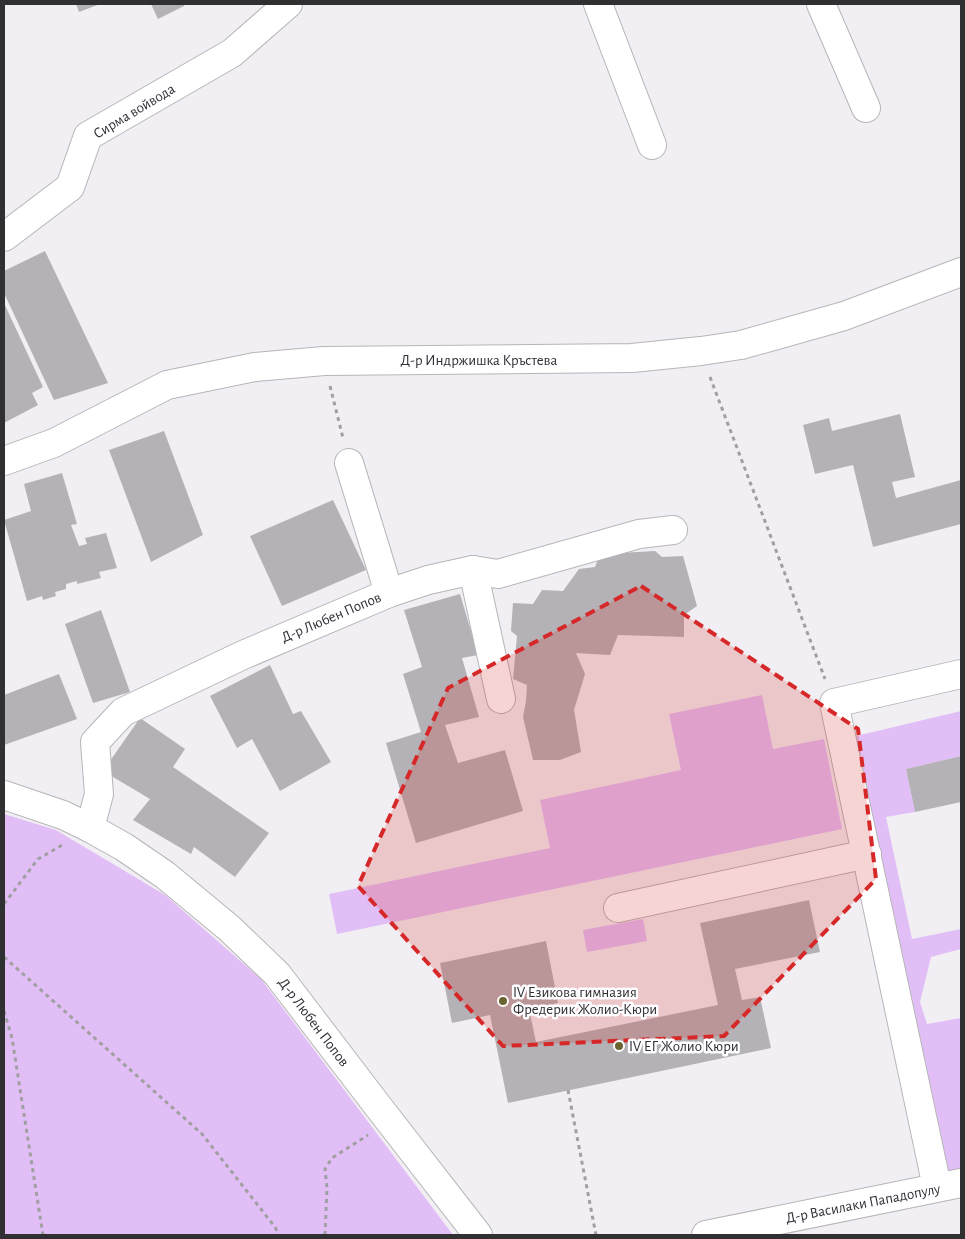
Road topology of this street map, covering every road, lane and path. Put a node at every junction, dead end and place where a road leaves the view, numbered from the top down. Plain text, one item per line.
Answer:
1 (288, 4) edge
2 (598, 4) edge
3 (821, 4) edge
4 (866, 108) dead end
5 (652, 145) dead end
6 (4, 237) edge
7 (961, 272) edge
8 (701, 351) junction
9 (324, 361) junction
10 (4, 461) edge
11 (349, 463) joint
12 (673, 530) dead end
13 (473, 570) junction
14 (389, 593) junction
15 (961, 674) edge
16 (501, 699) dead end
17 (834, 703) junction
18 (4, 795) edge
19 (90, 828) junction
20 (867, 854) junction
21 (4, 904) edge
22 (618, 908) dead end
23 (4, 957) edge
24 (4, 1011) edge
25 (568, 1090) dead end
26 (369, 1134) dead end
27 (949, 1185) edge
28 (774, 1229) edge
29 (43, 1235) edge
30 (279, 1235) edge
31 (326, 1235) edge
32 (478, 1235) edge
33 (596, 1235) edge
34 (706, 1235) edge

1 - 6 street, Сирма войвода
2 - 5 street
3 - 4 street
7 - 8 street, Д-р Индржишка Кръстева
8 - 9 street, Д-р Индржишка Кръстева
8 - 17 path
9 - 10 street, Д-р Индржишка Кръстева
9 - 11 path
11 - 14 street
12 - 13 street, Д-р Любен Попов
13 - 14 street, Д-р Любен Попов
13 - 16 street
14 - 19 street, Д-р Любен Попов
15 - 17 street
17 - 20 street
18 - 19 street, Д-р Любен Попов
19 - 21 path
19 - 32 street, Д-р Любен Попов
20 - 22 street
20 - 27 street
23 - 30 path
24 - 29 path
25 - 33 path
26 - 31 path
27 - 28 street, Д-р Василаки Пападопулу
28 - 34 street, Д-р Василаки Пападопулу

